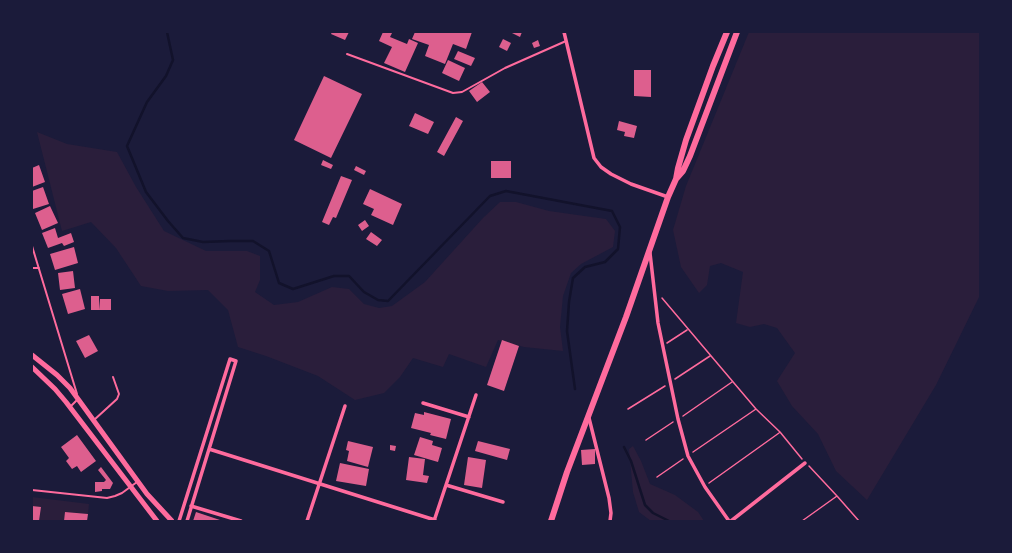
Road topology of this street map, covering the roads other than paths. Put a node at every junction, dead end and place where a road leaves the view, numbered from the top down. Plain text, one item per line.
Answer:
1 (564, 32) edge
2 (727, 32) edge
3 (737, 32) edge
4 (566, 41) junction
5 (347, 54) dead end
6 (676, 179) junction
7 (668, 197) junction
8 (32, 246) edge
9 (649, 250) junction
10 (32, 268) edge
11 (39, 268) junction
12 (32, 355) edge
13 (32, 367) edge
14 (112, 378) dead end
15 (476, 395) dead end
16 (78, 399) junction
17 (423, 403) dead end
18 (345, 406) dead end
19 (70, 407) junction
20 (588, 415) junction
21 (469, 417) junction
22 (94, 420) junction
23 (209, 449) junction
24 (805, 463) road end
25 (138, 481) junction
26 (319, 484) junction
27 (446, 485) junction
28 (130, 486) junction
29 (32, 490) edge
30 (144, 490) junction
31 (136, 494) junction
32 (503, 502) dead end
33 (191, 506) junction
34 (550, 520) edge
35 (157, 521) edge
36 (172, 521) edge
37 (179, 521) edge
38 (186, 521) edge
39 (241, 521) edge
40 (307, 521) edge
41 (434, 521) edge
42 (610, 521) edge
43 (730, 521) edge

1 - 4 street
2 - 6 main road
3 - 6 main road
4 - 5 lane
4 - 7 street
6 - 7 main road
7 - 9 main road
8 - 11 lane
9 - 20 main road
9 - 43 street
10 - 11 lane
11 - 16 lane
12 - 16 main road
13 - 19 main road
14 - 22 lane
15 - 21 street
16 - 19 lane
16 - 22 main road
17 - 21 street
18 - 26 street
19 - 28 main road
20 - 34 main road
20 - 42 street
21 - 27 street
22 - 25 main road
23 - 26 street
23 - 33 street
23 - 37 street
24 - 43 street
25 - 28 lane
25 - 30 main road
26 - 40 street
26 - 41 street
27 - 32 street
27 - 41 street
28 - 29 lane
28 - 31 main road
30 - 31 main road
30 - 36 main road
31 - 35 main road
33 - 38 street
33 - 39 street

